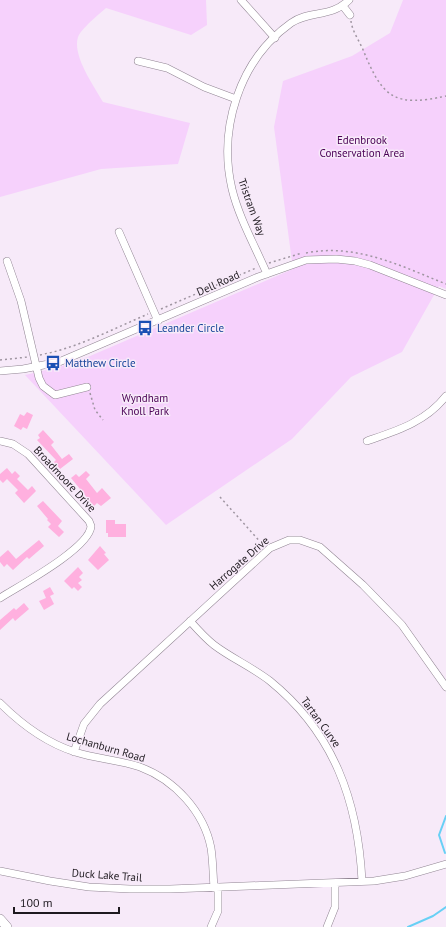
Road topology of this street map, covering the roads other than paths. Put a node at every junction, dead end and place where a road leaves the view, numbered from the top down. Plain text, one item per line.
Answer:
1 (241, 0) edge
2 (349, 0) edge
3 (343, 6) junction
4 (350, 15) road end
5 (275, 38) junction
6 (138, 61) dead end
7 (236, 99) junction
8 (119, 232) dead end
9 (7, 261) dead end
10 (267, 274) junction
11 (446, 295) edge
12 (158, 321) junction
13 (35, 366) junction
14 (0, 370) edge
15 (87, 387) road end
16 (446, 396) edge
17 (0, 441) edge
18 (366, 441) dead end
19 (0, 598) edge
20 (190, 621) junction
21 (446, 687) edge
22 (0, 703) edge
23 (74, 752) junction
24 (446, 864) edge
25 (0, 871) edge
26 (362, 881) junction
27 (335, 882) junction
28 (216, 887) junction
29 (0, 919) edge
30 (7, 927) edge
31 (211, 927) edge
32 (327, 927) edge

1 - 5 street
2 - 3 street, Tristram Way
3 - 4 street
3 - 5 street, Tristram Way
5 - 7 street, Tristram Way
6 - 7 street
7 - 10 street, Tristram Way
8 - 12 street
9 - 13 street
10 - 11 street, Dell Road
10 - 12 street, Dell Road
12 - 13 street, Dell Road
13 - 14 street, Dell Road
13 - 15 street
16 - 18 street
17 - 19 street, Broadmoore Drive
20 - 21 street, Harrogate Drive
20 - 23 street, Harrogate Drive
20 - 26 street, Tartan Curve
22 - 23 street, Lochanburn Road
23 - 28 street, Lochanburn Road
24 - 26 street
25 - 28 street, Duck Lake Trail
26 - 27 street, Duck Lake Trail
27 - 28 street, Duck Lake Trail
27 - 32 street
28 - 31 street, Lochanburn Road
29 - 30 main road

